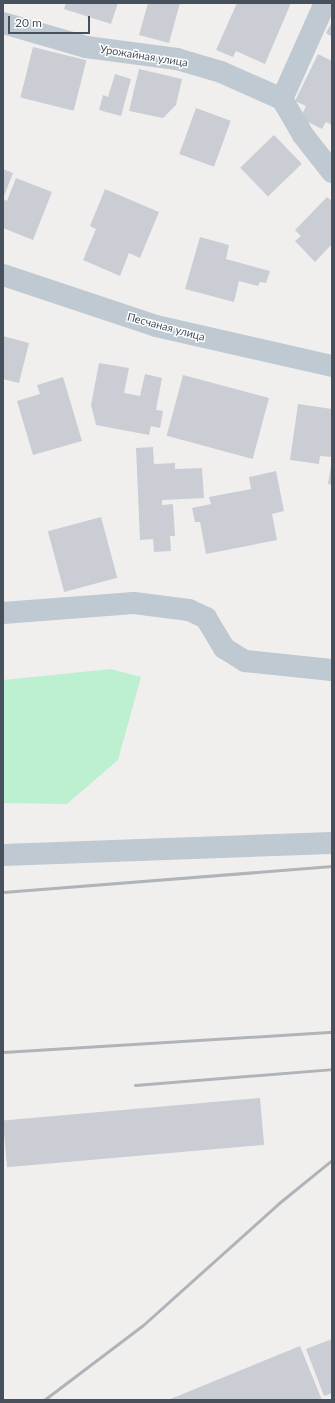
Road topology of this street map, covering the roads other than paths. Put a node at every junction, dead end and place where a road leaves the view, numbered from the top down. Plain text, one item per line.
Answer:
1 (325, 3) edge
2 (3, 23) edge
3 (282, 98) junction
4 (332, 172) edge
5 (3, 275) edge
6 (332, 366) edge
7 (3, 613) edge
8 (332, 670) edge
9 (332, 843) edge
10 (3, 855) edge

1 - 3 street
2 - 3 street, Урожайная улица
3 - 4 street
5 - 6 street, Песчаная улица
7 - 8 street
9 - 10 street

